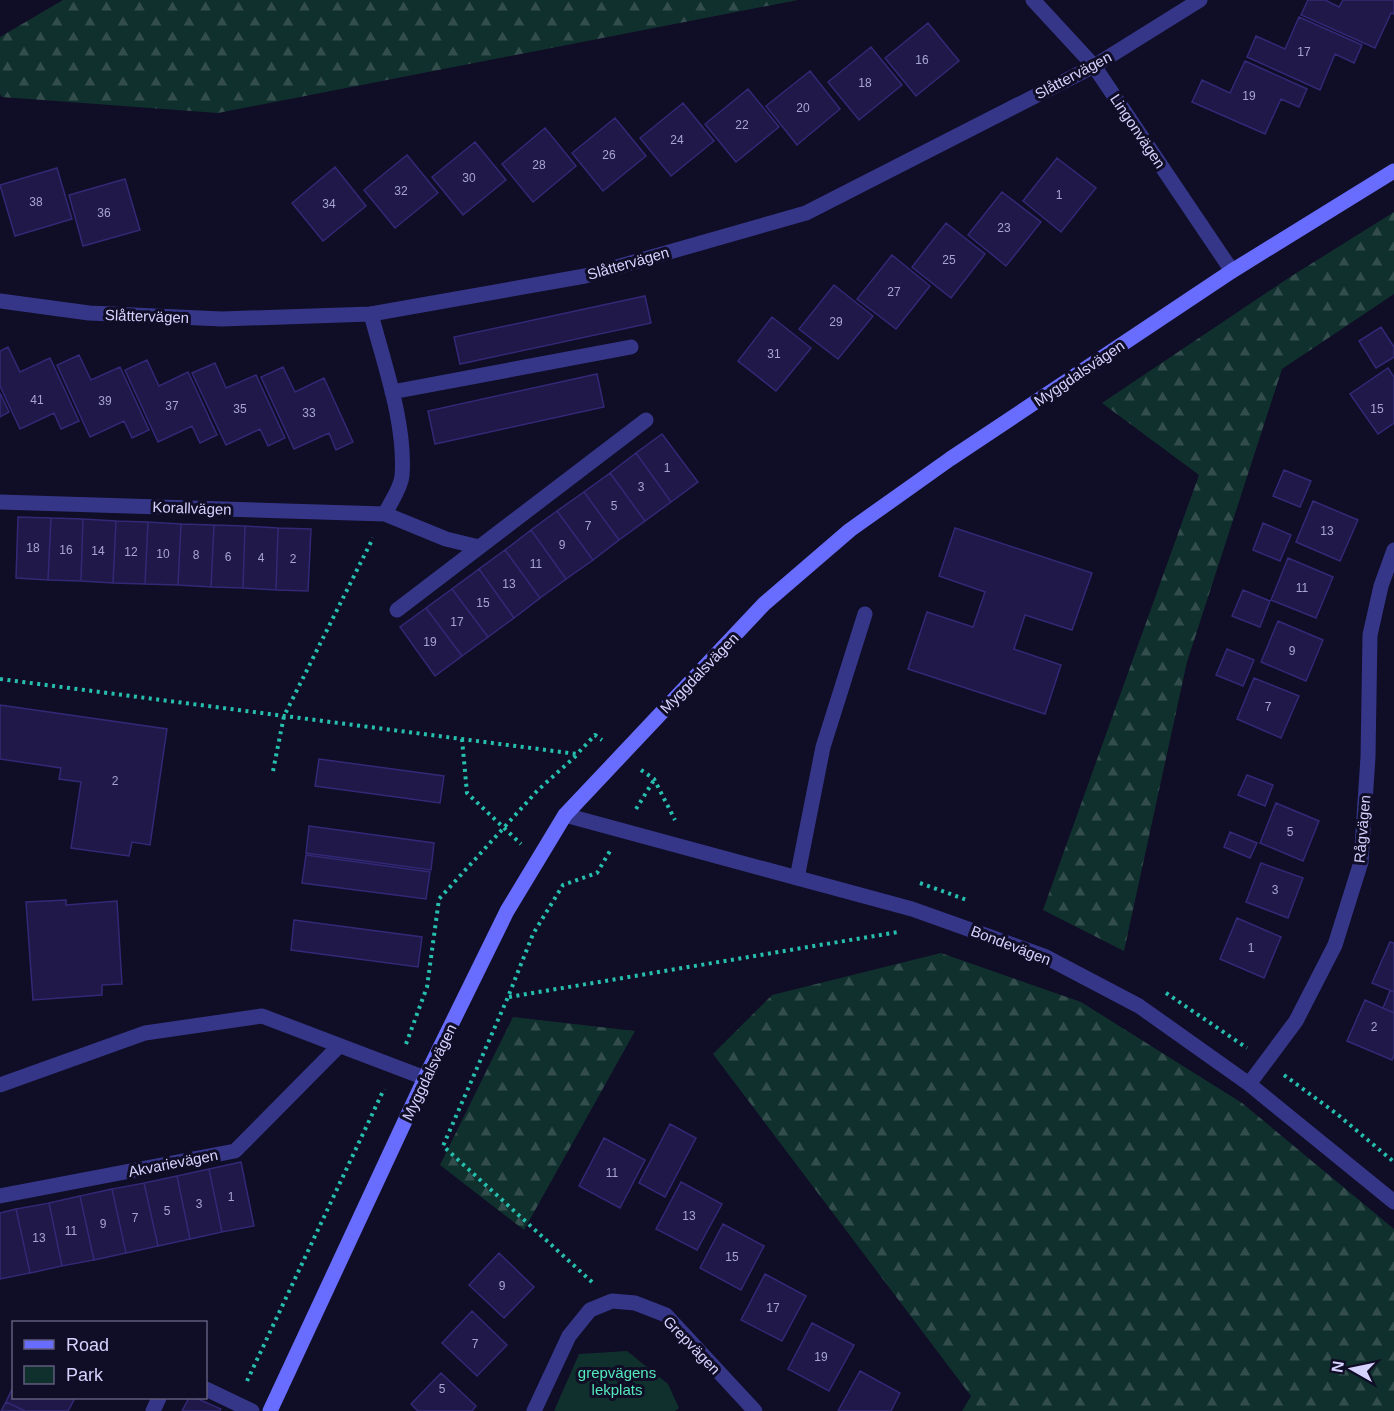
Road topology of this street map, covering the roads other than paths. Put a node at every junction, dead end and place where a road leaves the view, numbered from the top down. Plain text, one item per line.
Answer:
1 (1033, 0) edge
2 (1200, 0) edge
3 (1094, 66) junction
4 (1394, 171) edge
5 (1232, 271) junction
6 (0, 301) edge
7 (371, 314) junction
8 (631, 347) dead end
9 (392, 392) junction
10 (646, 420) dead end
11 (0, 501) edge
12 (385, 514) junction
13 (479, 547) junction
14 (1394, 550) edge
15 (397, 610) dead end
16 (865, 614) dead end
17 (565, 815) junction
18 (797, 878) junction
19 (339, 1046) junction
20 (425, 1078) junction
21 (1249, 1084) junction
22 (0, 1085) edge
23 (0, 1196) edge
24 (1394, 1202) edge
25 (207, 1389) edge
26 (252, 1411) edge
27 (270, 1411) edge
28 (534, 1411) edge
29 (755, 1411) edge

1 - 3 street, Lingonvägen
2 - 3 street, Slåttervägen
3 - 5 street, Lingonvägen
3 - 7 street, Slåttervägen
4 - 5 street, Myggdalsvägen
5 - 17 street, Myggdalsvägen
6 - 7 street, Slåttervägen
7 - 9 street
8 - 9 street
9 - 12 street
10 - 13 street
11 - 12 street, Korallvägen
12 - 13 street, Korallvägen
13 - 15 street
14 - 21 street, Rågvägen
16 - 18 street
17 - 18 street, Bondevägen
17 - 20 street, Myggdalsvägen
18 - 21 street, Bondevägen
19 - 20 street
19 - 22 street
19 - 23 street, Akvarievägen
20 - 27 street, Myggdalsvägen
21 - 24 street, Bondevägen
25 - 26 street
28 - 29 street, Grepvägen

